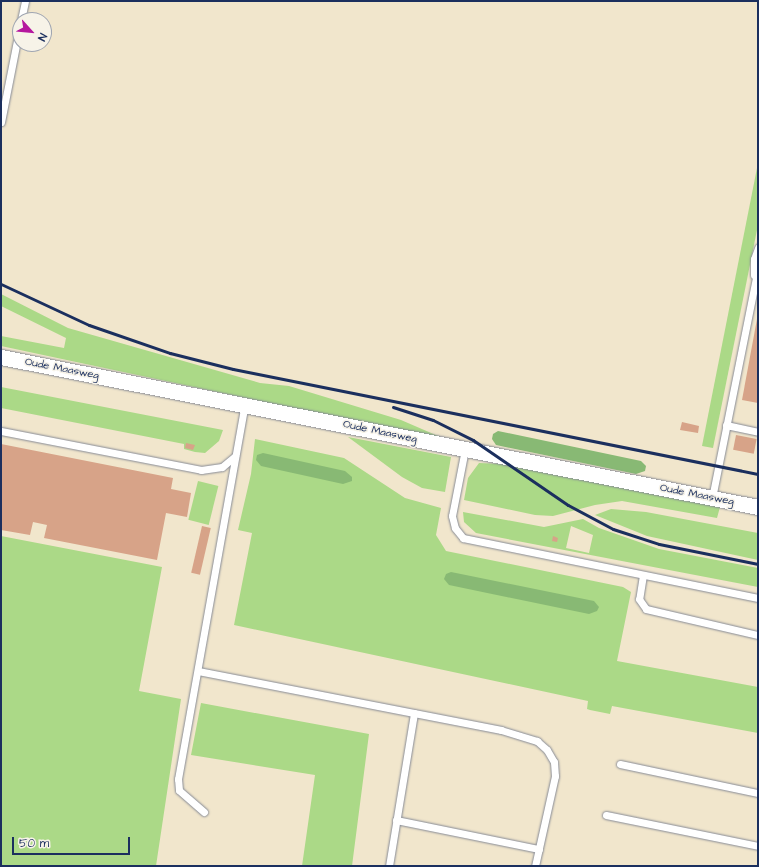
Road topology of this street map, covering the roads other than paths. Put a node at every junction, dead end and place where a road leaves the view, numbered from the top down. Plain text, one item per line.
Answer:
1 (25, 1) edge
2 (23, 12) edge
3 (15, 52) edge
4 (1, 122) edge
5 (758, 248) edge
6 (758, 268) edge
7 (754, 284) junction
8 (1, 357) edge
9 (245, 404) junction
10 (726, 426) junction
11 (1, 431) edge
12 (758, 432) edge
13 (465, 449) junction
14 (236, 454) junction
15 (712, 498) junction
16 (758, 507) edge
17 (643, 575) junction
18 (758, 598) edge
19 (758, 635) edge
20 (198, 671) junction
21 (414, 713) junction
22 (620, 764) dead end
23 (758, 793) edge
24 (204, 812) dead end
25 (606, 815) dead end
26 (396, 820) junction
27 (758, 846) edge
28 (539, 849) junction
29 (389, 866) edge
30 (535, 866) edge

1 - 2 lane
3 - 4 lane
5 - 7 lane
6 - 7 lane
7 - 10 lane
8 - 9 street, Oude Maasweg
9 - 13 street, Oude Maasweg
9 - 14 lane
10 - 12 lane
10 - 15 lane
11 - 14 lane
13 - 15 street, Oude Maasweg
13 - 17 lane
14 - 20 lane
15 - 16 street, Oude Maasweg
17 - 18 lane
17 - 19 lane
20 - 21 lane
20 - 24 lane
21 - 26 lane
21 - 28 lane
22 - 23 lane
25 - 27 lane
26 - 28 lane
26 - 29 lane
28 - 30 lane

